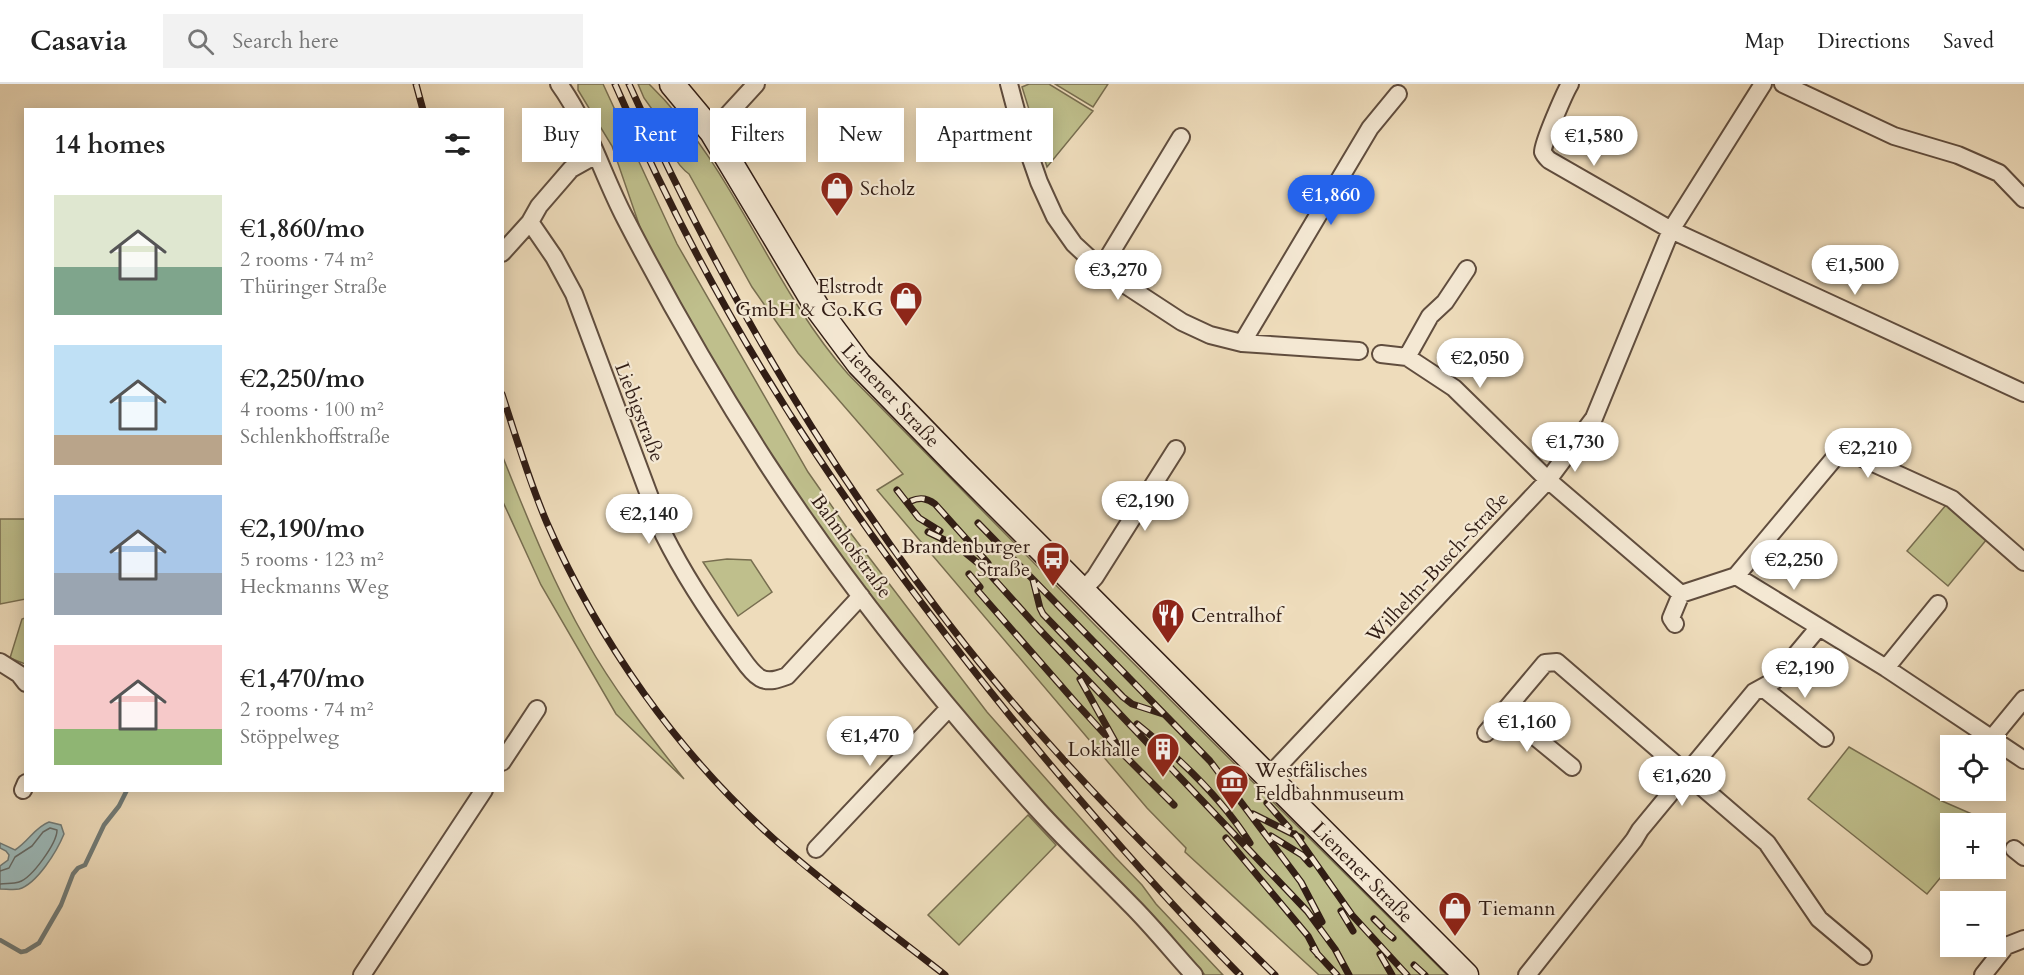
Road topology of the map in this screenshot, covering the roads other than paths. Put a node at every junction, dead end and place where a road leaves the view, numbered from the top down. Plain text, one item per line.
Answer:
1 (559, 84) edge
2 (672, 84) edge
3 (756, 84) edge
4 (1009, 84) edge
5 (1570, 84) edge
6 (1763, 84) edge
7 (1783, 84) edge
8 (1398, 94) dead end
9 (574, 108) edge
10 (734, 108) edge
11 (710, 130) edge
12 (1181, 137) dead end
13 (584, 162) edge
14 (599, 162) edge
15 (730, 162) edge
16 (2024, 199) edge
17 (530, 222) junction
18 (1671, 230) junction
19 (504, 250) edge
20 (1101, 269) junction
21 (1467, 269) dead end
22 (1242, 343) junction
23 (1359, 351) dead end
24 (1381, 354) dead end
25 (1407, 357) junction
26 (2024, 393) edge
27 (1176, 449) dead end
28 (1548, 480) junction
29 (2024, 562) edge
30 (1736, 576) junction
31 (1082, 591) junction
32 (1681, 594) junction
33 (861, 596) junction
34 (1938, 604) dead end
35 (1675, 624) dead end
36 (1819, 627) junction
37 (0, 662) edge
38 (1886, 668) junction
39 (24, 680) edge
40 (1762, 687) junction
41 (2024, 699) edge
42 (949, 708) junction
43 (537, 709) dead end
44 (1505, 712) junction
45 (1486, 733) dead end
46 (1987, 735) edge
47 (1994, 735) edge
48 (1825, 738) dead end
49 (2006, 748) edge
50 (504, 759) edge
51 (2024, 760) edge
52 (1572, 767) dead end
53 (1686, 775) junction
54 (1268, 777) junction
55 (483, 792) edge
56 (816, 849) dead end
57 (2024, 939) edge
58 (1863, 956) dead end
59 (362, 975) edge
60 (1194, 975) edge
61 (1466, 975) edge
62 (1527, 975) edge
63 (1983, 975) edge

1 - 9 street, Bahnhofstraße
2 - 11 street, Lienener Straße
3 - 10 street
4 - 20 street
5 - 18 street
6 - 18 street, Wilhelm-Busch-Straße
7 - 16 street
8 - 22 street
12 - 20 street
13 - 17 street
14 - 33 street, Bahnhofstraße
15 - 31 street, Lienener Straße
17 - 19 street
17 - 33 street, Liebigstraße
18 - 26 street
18 - 28 street, Wilhelm-Busch-Straße
20 - 22 street
21 - 25 street
22 - 23 street
24 - 25 street
25 - 28 street
27 - 31 street
28 - 32 street
28 - 54 street, Wilhelm-Busch-Straße
29 - 30 street
30 - 32 street
30 - 36 street
31 - 54 street, Lienener Straße
32 - 35 street
33 - 42 street, Bahnhofstraße
34 - 38 street
36 - 38 street
36 - 40 street
37 - 39 street
38 - 46 street
40 - 48 street
40 - 53 street
41 - 47 street
42 - 56 street
42 - 60 street, Bahnhofstraße
43 - 50 street
44 - 45 street
44 - 52 street
44 - 53 street
49 - 51 street
53 - 58 street
53 - 62 street
54 - 61 street, Lienener Straße
55 - 59 street
57 - 63 street

